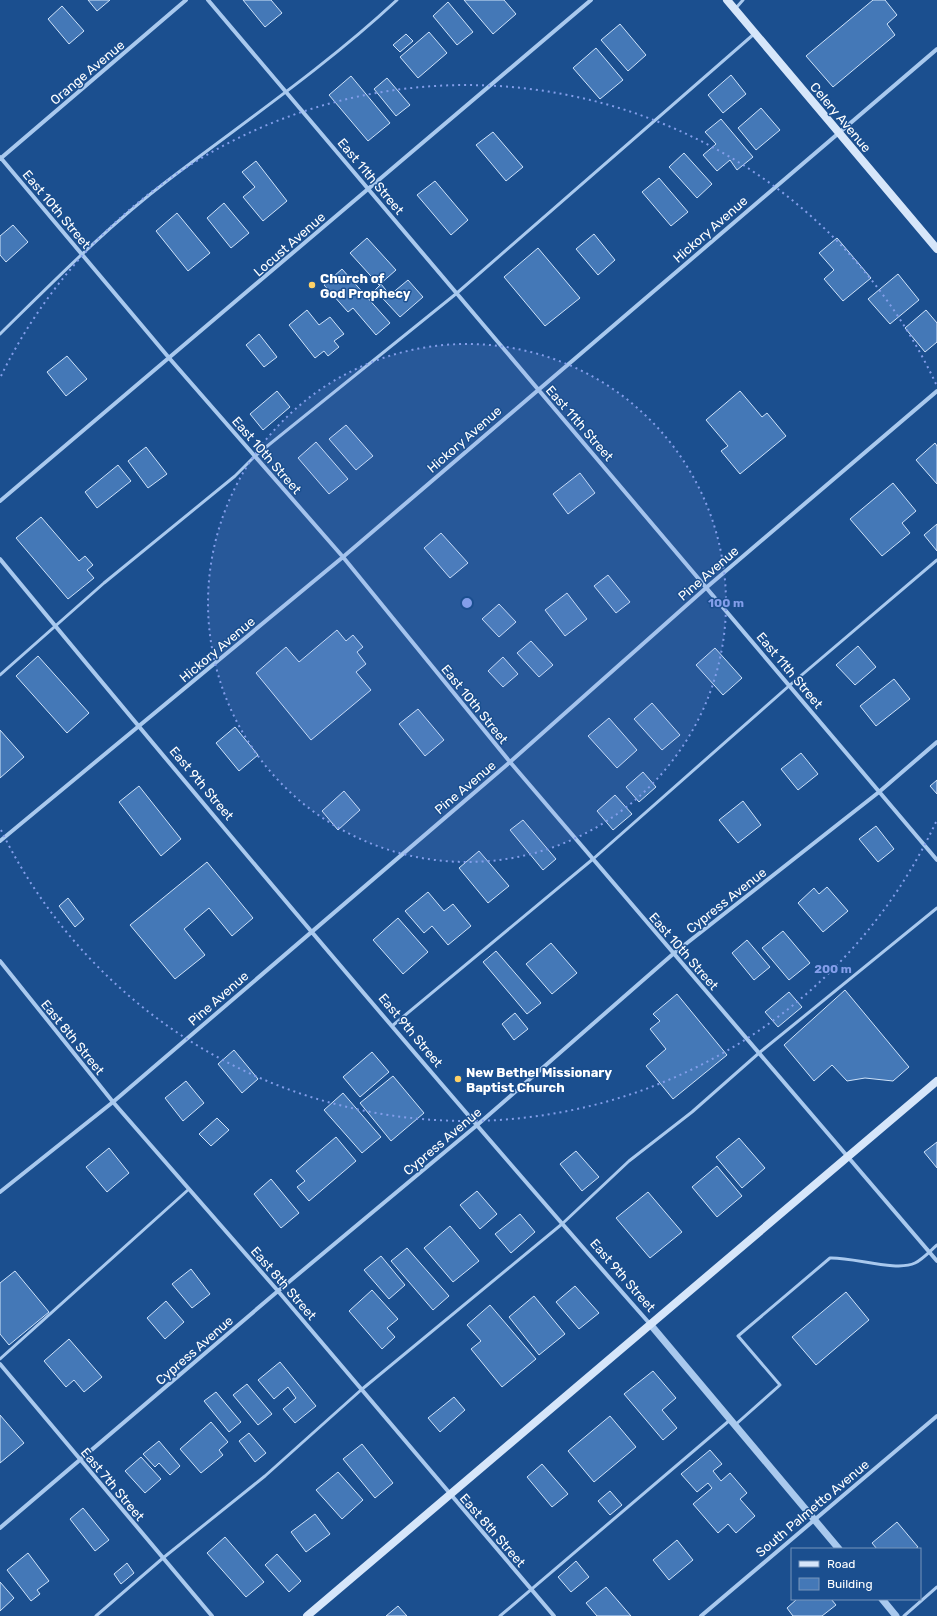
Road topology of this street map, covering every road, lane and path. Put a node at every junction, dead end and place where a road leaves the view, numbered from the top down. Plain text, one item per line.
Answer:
1 (186, 0) edge
2 (208, 0) edge
3 (397, 0) edge
4 (591, 0) edge
5 (727, 0) edge
6 (743, 0) edge
7 (734, 9) junction
8 (755, 34) junction
9 (937, 49) edge
10 (286, 92) junction
11 (837, 133) junction
12 (0, 158) edge
13 (368, 189) junction
14 (937, 249) edge
15 (82, 254) junction
16 (456, 293) junction
17 (0, 334) edge
18 (170, 359) junction
19 (538, 389) junction
20 (937, 391) edge
21 (255, 456) junction
22 (0, 502) edge
23 (343, 557) junction
24 (0, 559) edge
25 (937, 560) edge
26 (707, 587) junction
27 (56, 627) junction
28 (0, 675) edge
29 (790, 685) junction
30 (138, 726) junction
31 (937, 742) edge
32 (510, 762) junction
33 (879, 792) junction
34 (0, 840) edge
35 (593, 859) junction
36 (937, 860) edge
37 (937, 908) edge
38 (311, 931) junction
39 (673, 954) junction
40 (0, 961) edge
41 (392, 1026) junction
42 (759, 1053) junction
43 (937, 1081) edge
44 (113, 1102) junction
45 (476, 1126) junction
46 (849, 1157) junction
47 (189, 1189) junction
48 (0, 1192) edge
49 (562, 1224) junction
50 (937, 1245) edge
51 (929, 1252) junction
52 (937, 1261) edge
53 (278, 1291) junction
54 (650, 1324) junction
55 (0, 1359) edge
56 (0, 1364) edge
57 (361, 1390) junction
58 (937, 1416) edge
59 (732, 1422) junction
60 (81, 1461) junction
61 (449, 1494) junction
62 (814, 1519) junction
63 (0, 1528) edge
64 (838, 1548) edge
65 (163, 1558) junction
66 (937, 1587) edge
67 (531, 1589) junction
68 (883, 1600) edge
69 (96, 1616) edge
70 (212, 1616) edge
71 (307, 1616) edge
72 (500, 1616) edge
73 (554, 1616) edge
74 (701, 1616) edge
75 (896, 1616) edge
76 (904, 1616) edge

1 - 12 street, Orange Avenue
2 - 10 street, East 11th Street
3 - 10 lane
4 - 13 street, Locust Avenue
5 - 7 main road, Celery Avenue
6 - 7 lane
7 - 8 main road, Celery Avenue
8 - 11 main road, Celery Avenue
8 - 16 lane
9 - 11 street, Hickory Avenue
10 - 13 street, East 11th Street
10 - 15 lane
11 - 14 main road, Celery Avenue
11 - 19 street, Hickory Avenue
12 - 15 street, East 10th Street
13 - 16 street, East 11th Street
13 - 18 street, Locust Avenue
15 - 17 lane
15 - 18 street, East 10th Street
16 - 19 street, East 11th Street
16 - 21 lane
18 - 21 street, East 10th Street
18 - 22 street, Locust Avenue
19 - 23 street, Hickory Avenue
19 - 26 street, East 11th Street
20 - 26 street, Pine Avenue
21 - 23 street, East 10th Street
21 - 27 lane
23 - 30 street, Hickory Avenue
23 - 32 street, East 10th Street
24 - 27 street, East 9th Street
25 - 29 lane
26 - 29 street, East 11th Street
26 - 32 street, Pine Avenue
27 - 28 lane
27 - 30 street, East 9th Street
29 - 33 street, East 11th Street
29 - 35 lane
30 - 34 street, Hickory Avenue
30 - 38 street, East 9th Street
31 - 33 street, Cypress Avenue
32 - 35 street, East 10th Street
32 - 38 street, Pine Avenue
33 - 36 street, East 11th Street
33 - 39 street, Cypress Avenue
35 - 39 street, East 10th Street
35 - 41 lane
37 - 42 lane
38 - 41 street, East 9th Street
38 - 44 street, Pine Avenue
39 - 42 street, East 10th Street
39 - 45 street, Cypress Avenue
40 - 44 street, East 8th Street
41 - 45 street, East 9th Street
42 - 46 street, East 10th Street
42 - 49 lane
43 - 46 main road
44 - 47 street, East 8th Street
44 - 48 street, Pine Avenue
45 - 49 street, East 9th Street
45 - 53 street, Cypress Avenue
46 - 51 street, East 10th Street
46 - 54 main road
47 - 53 street, East 8th Street
47 - 55 lane
49 - 54 street, East 9th Street
49 - 57 lane
50 - 51 lane
51 - 52 street, East 10th Street
51 - 59 lane
53 - 57 street, East 8th Street
53 - 60 street, Cypress Avenue
54 - 59 street, East 9th Street
54 - 61 main road
56 - 60 street, East 7th Street
57 - 61 street, East 8th Street
57 - 65 lane
58 - 62 street, South Palmetto Avenue
59 - 62 street, East 9th Street
59 - 67 lane
60 - 63 street, Cypress Avenue
60 - 65 street, East 7th Street
61 - 67 street, East 8th Street
61 - 71 main road
62 - 64 street, East 9th Street
62 - 74 street, South Palmetto Avenue
65 - 69 lane
65 - 70 street, East 7th Street
66 - 76 lane
67 - 72 lane
67 - 73 street, East 8th Street
68 - 75 street

